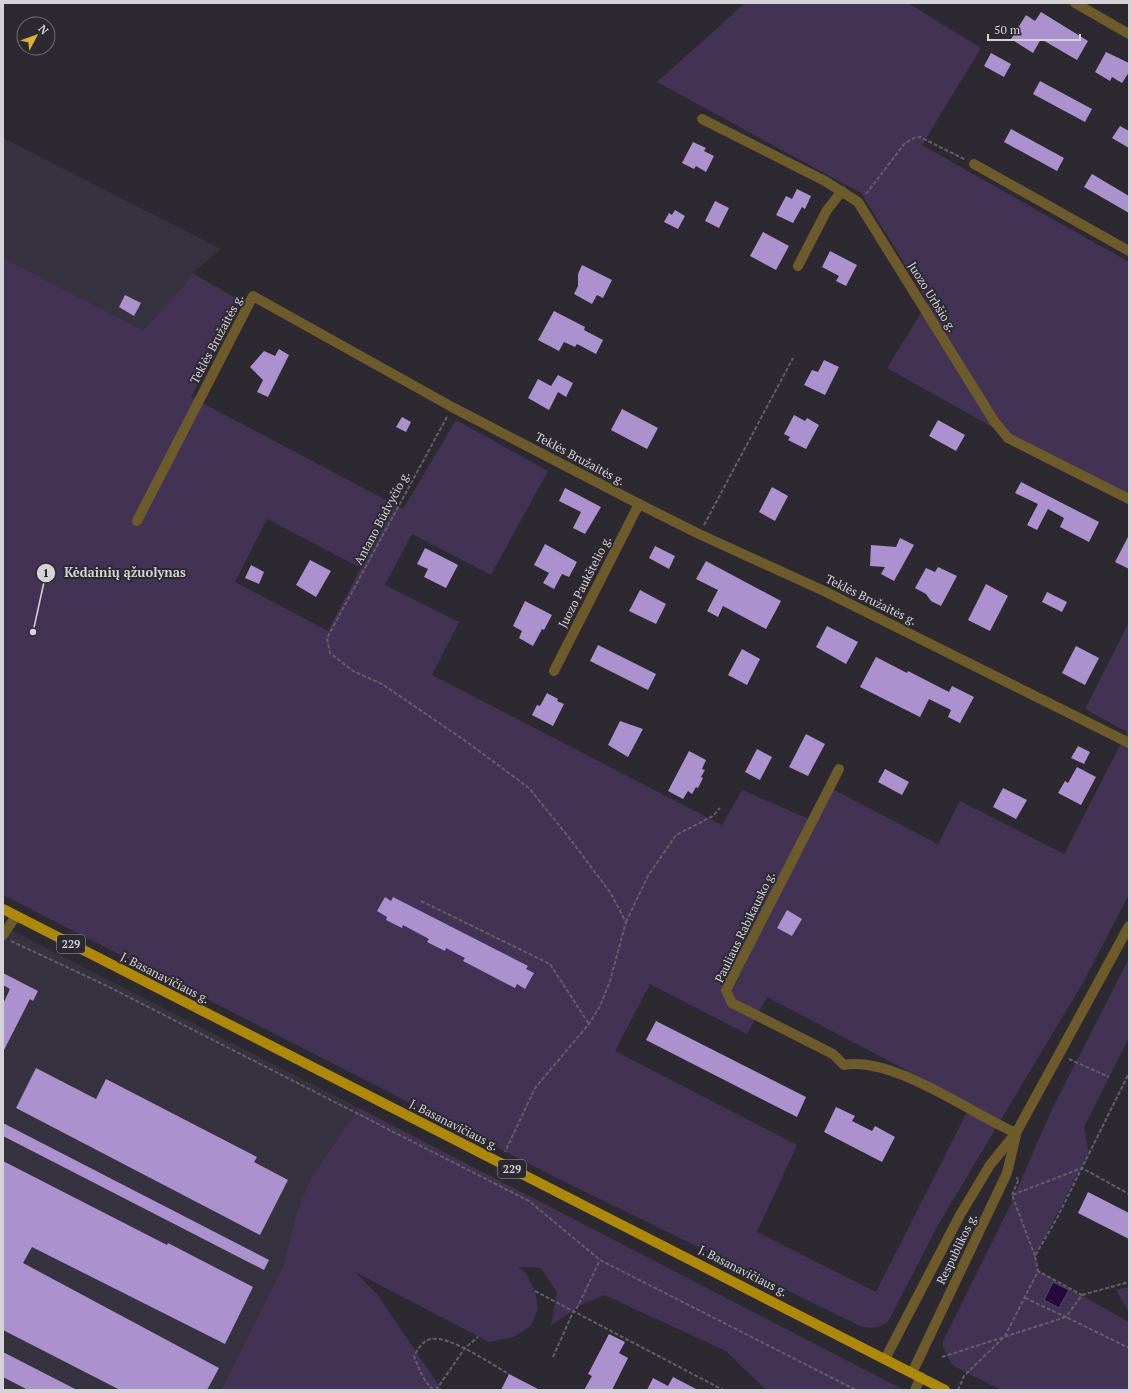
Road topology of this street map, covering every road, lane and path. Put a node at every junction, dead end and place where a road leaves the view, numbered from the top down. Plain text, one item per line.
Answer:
1 (1076, 3) edge
2 (1129, 34) edge
3 (702, 119) dead end
4 (974, 164) joint
5 (842, 191) junction
6 (858, 202) junction
7 (1129, 251) edge
8 (798, 266) dead end
9 (793, 358) dead end
10 (452, 407) junction
11 (1129, 499) edge
12 (640, 504) junction
13 (137, 521) dead end
14 (699, 534) junction
15 (554, 671) dead end
16 (1129, 743) edge
17 (839, 769) dead end
18 (720, 808) dead end
19 (421, 901) dead end
20 (3, 909) edge
21 (16, 916) junction
22 (626, 922) junction
23 (1129, 926) edge
24 (6, 938) edge
25 (589, 1024) junction
26 (1059, 1054) junction
27 (1129, 1073) edge
28 (1109, 1077) dead end
29 (1016, 1133) junction
30 (500, 1162) junction
31 (1082, 1168) junction
32 (1129, 1194) edge
33 (1035, 1256) junction
34 (600, 1260) junction
35 (1038, 1271) junction
36 (1129, 1282) edge
37 (535, 1291) dead end
38 (1082, 1295) junction
39 (1025, 1298) junction
40 (574, 1310) junction
41 (1066, 1317) junction
42 (1005, 1336) junction
43 (478, 1337) dead end
44 (465, 1348) junction
45 (1129, 1348) edge
46 (942, 1356) dead end
47 (553, 1357) dead end
48 (885, 1359) junction
49 (509, 1374) dead end
50 (916, 1375) junction
51 (435, 1390) edge
52 (723, 1390) edge
53 (856, 1390) edge
54 (915, 1390) edge
55 (945, 1390) edge
56 (958, 1390) edge

1 - 2 street
3 - 5 street, Juozo Urbšio g.
4 - 6 path
4 - 7 street
5 - 6 street, Juozo Urbšio g.
5 - 8 street
6 - 11 street, Juozo Urbšio g.
9 - 14 path
10 - 12 street, Teklės Bružaitės g.
10 - 13 street, Teklės Bružaitės g.
10 - 22 path, Antano Būdvyčio g.
12 - 14 street, Teklės Bružaitės g.
12 - 15 street, Juozo Paukštelio g.
14 - 16 street, Teklės Bružaitės g.
17 - 29 street, Pauliaus Rabikausko g.
18 - 22 path
19 - 25 path
20 - 21 main road, 229
21 - 24 street
21 - 30 main road, J. Basanavičiaus g. / 229
22 - 25 path
23 - 26 street, Respublikos g.
24 - 34 path
25 - 30 path
26 - 28 path
26 - 29 street, Respublikos g.
27 - 31 path
29 - 48 street, Respublikos g.
29 - 50 street, Respublikos g.
30 - 48 main road, J. Basanavičiaus g. / 229
31 - 32 path
31 - 33 path
31 - 33 path
33 - 35 path
34 - 40 path
34 - 53 path
35 - 38 path
35 - 39 path
36 - 38 path
37 - 40 path
38 - 41 path
39 - 41 path
39 - 42 path
40 - 47 path
40 - 52 path
41 - 42 path
41 - 45 path
42 - 46 path
42 - 56 path
43 - 44 path
44 - 49 path
44 - 51 path
44 - 51 path
48 - 50 main road, J. Basanavičiaus g. / 229
50 - 54 street, Respublikos g.
50 - 55 main road, J. Basanavičiaus g. / 229

